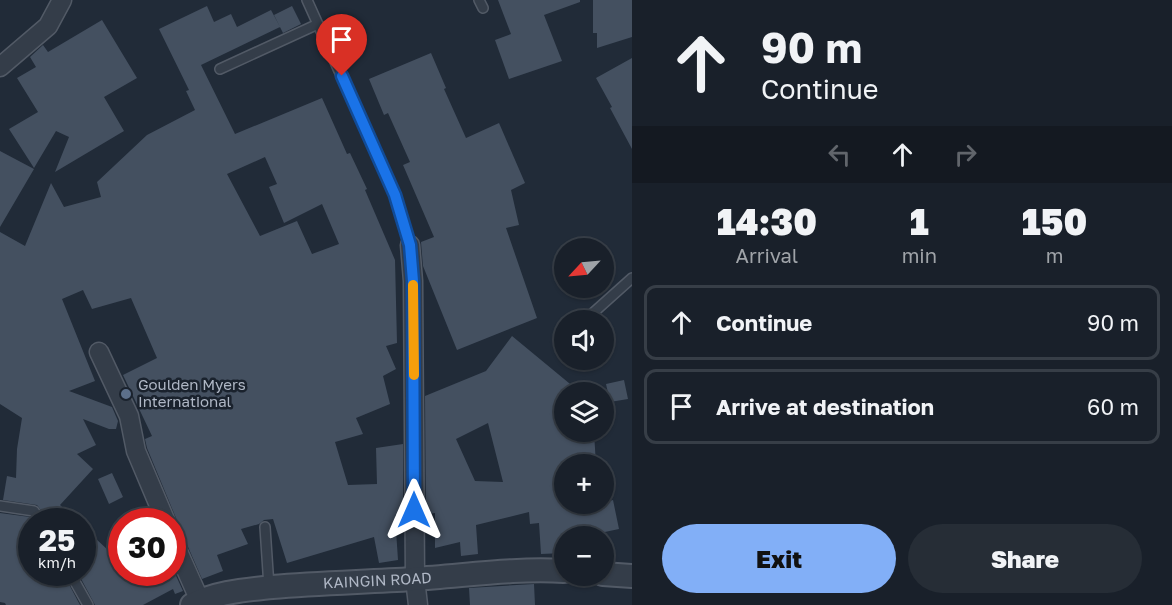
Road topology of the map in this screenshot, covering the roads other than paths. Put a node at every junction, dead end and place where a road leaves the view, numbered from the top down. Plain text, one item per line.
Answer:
1 (62, 0) edge
2 (307, 0) edge
3 (318, 24) junction
4 (0, 67) edge
5 (220, 69) dead end
6 (410, 245) joint
7 (632, 278) edge
8 (596, 310) edge
9 (99, 352) dead end
10 (0, 506) edge
11 (160, 508) edge
12 (18, 509) edge
13 (265, 526) dead end
14 (186, 563) edge
15 (554, 571) edge
16 (614, 575) edge
17 (632, 576) edge
18 (415, 579) junction
19 (77, 586) edge
20 (269, 587) junction
21 (208, 602) edge
22 (88, 605) edge
23 (418, 605) edge

1 - 4 street
2 - 3 lane
3 - 5 lane
3 - 6 lane
6 - 18 street
7 - 8 lane
9 - 11 street
10 - 12 lane
13 - 20 lane
14 - 21 street
15 - 18 street, KAINGIN ROAD
16 - 17 street
18 - 20 street, KAINGIN ROAD
18 - 23 street
19 - 22 lane
20 - 21 street, KAINGIN ROAD

